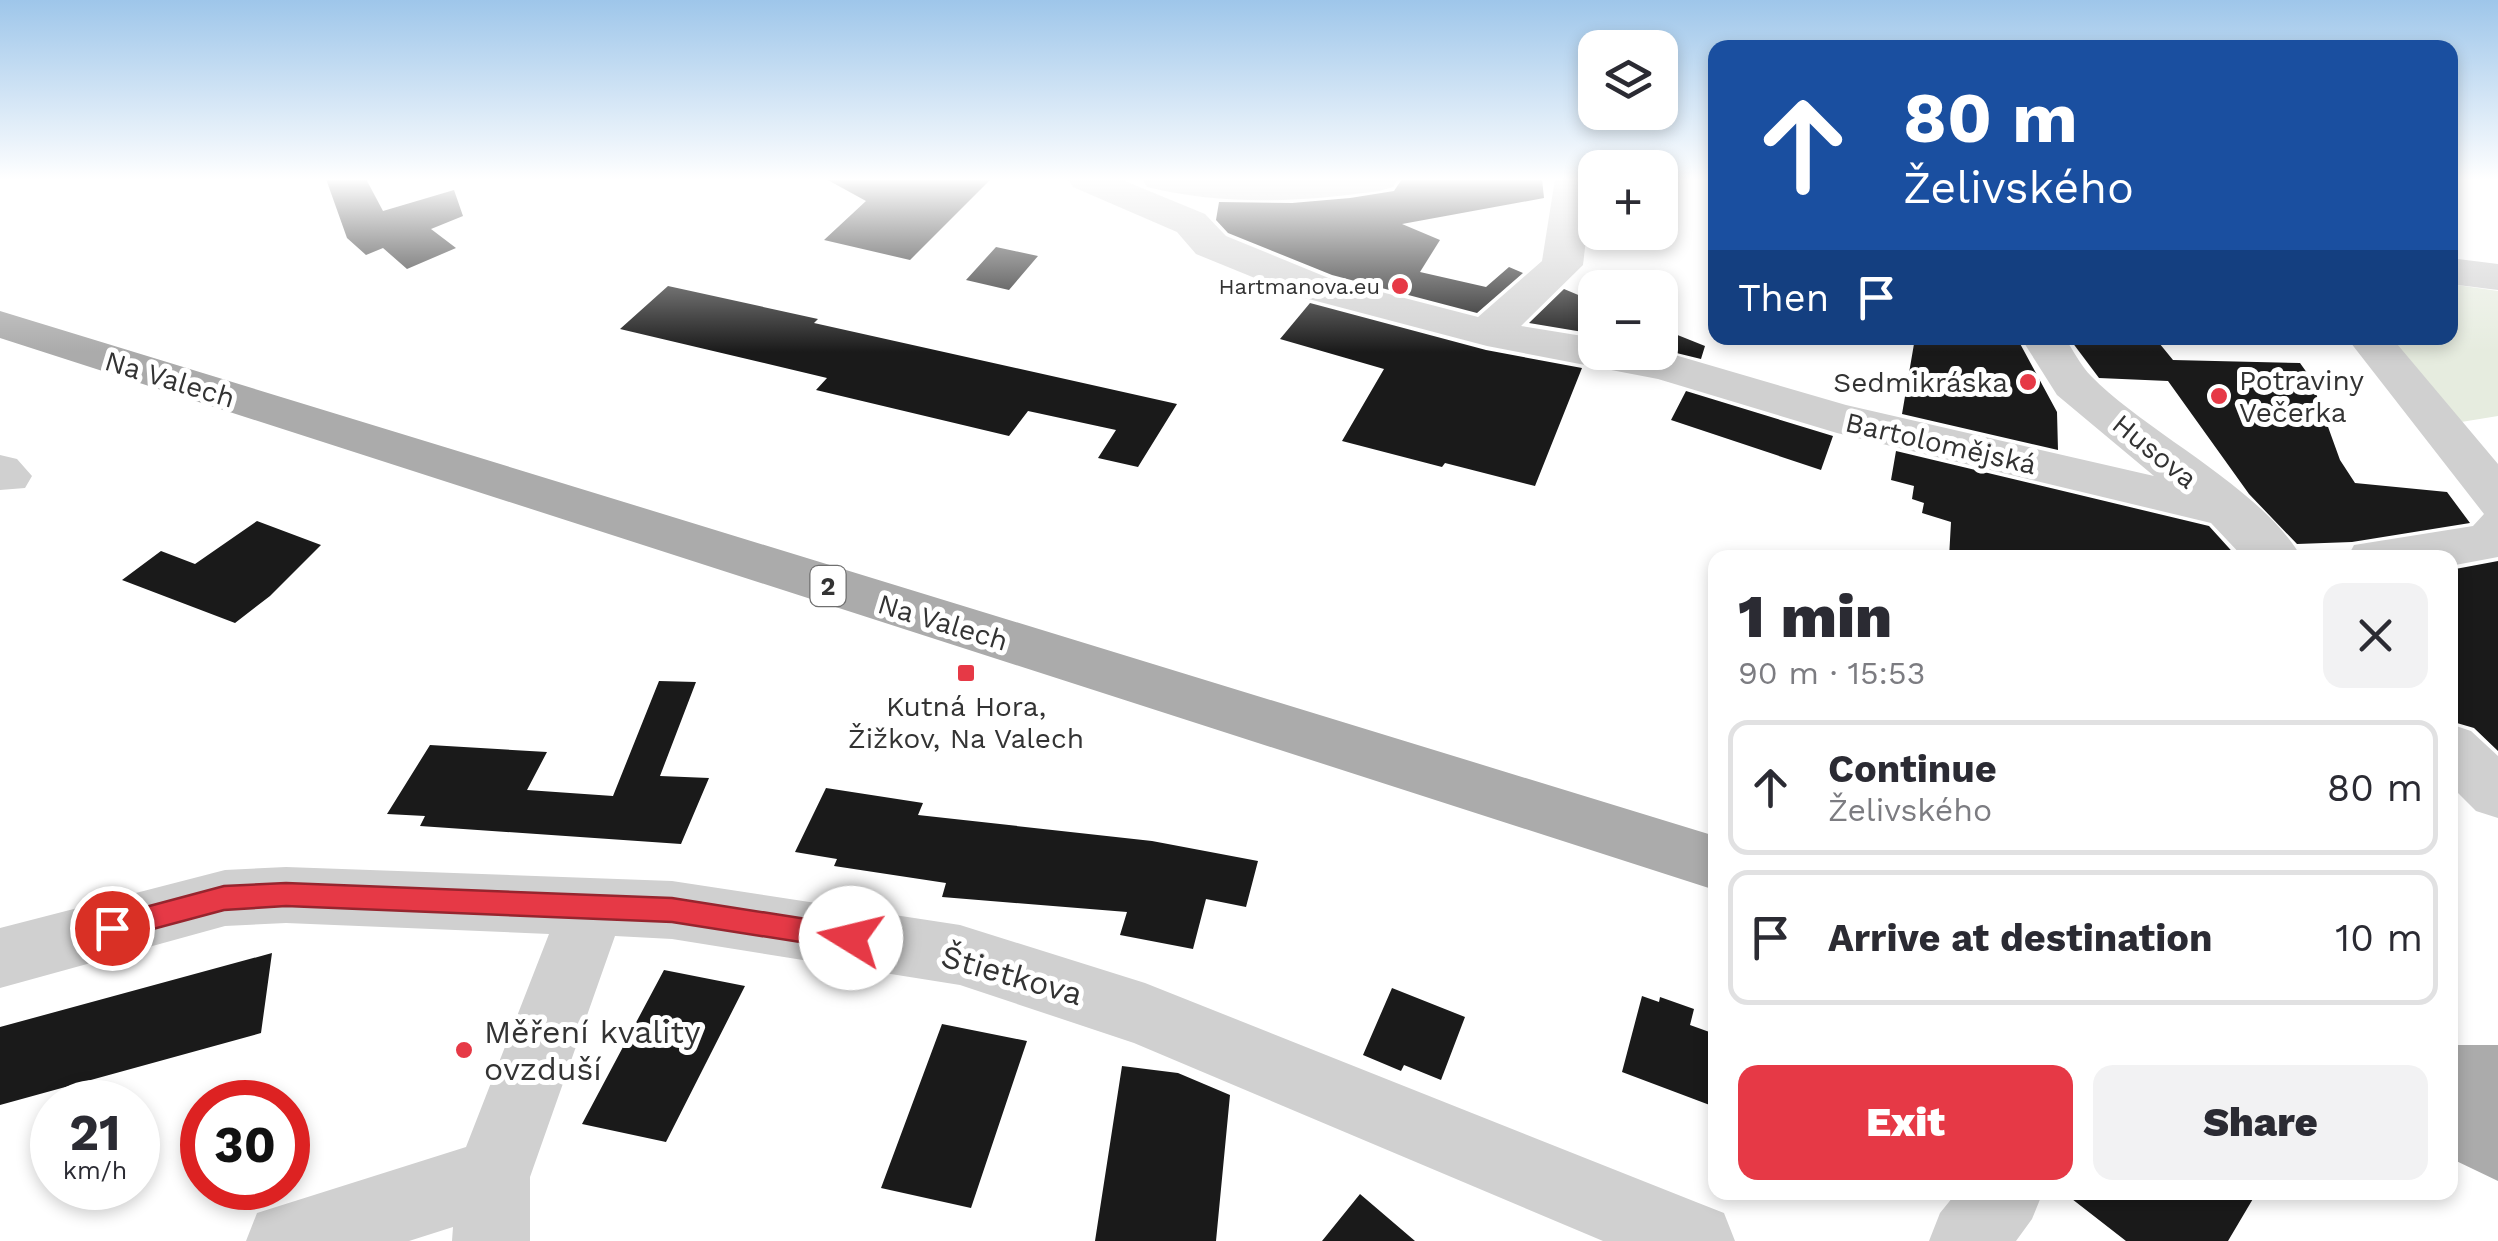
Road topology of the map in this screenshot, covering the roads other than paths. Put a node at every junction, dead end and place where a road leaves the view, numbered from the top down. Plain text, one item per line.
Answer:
1 (1209, 237) edge
2 (1566, 237) edge
3 (2458, 272) edge
4 (2498, 277) edge
5 (0, 324) edge
6 (1487, 333) junction
7 (2047, 345) edge
8 (2376, 345) edge
9 (1578, 349) edge
10 (1678, 370) edge
11 (2475, 440) edge
12 (2498, 502) edge
13 (2228, 510) junction
14 (2498, 528) edge
15 (2268, 550) edge
16 (2431, 550) edge
17 (2458, 756) edge
18 (2498, 793) edge
19 (1708, 861) edge
20 (593, 906) junction
21 (0, 958) edge
22 (2458, 1079) edge
23 (2498, 1080) edge
24 (2458, 1122) edge
25 (2498, 1144) edge
26 (1999, 1200) edge
27 (492, 1209) edge
28 (285, 1241) edge
29 (1696, 1241) edge
30 (1968, 1241) edge

1 - 6 street, Bartolomějská
2 - 6 street
3 - 4 street
5 - 19 main road, Na Valech / 2
6 - 9 street, Bartolomějská
7 - 13 street, Husova
8 - 11 street
10 - 13 street, Bartolomějská
11 - 12 street
13 - 15 street, Husova
14 - 16 street
17 - 18 street
20 - 21 street, Štietkova
20 - 27 street
20 - 29 street, Štietkova
22 - 23 main road
24 - 25 main road
26 - 30 street
27 - 28 street

